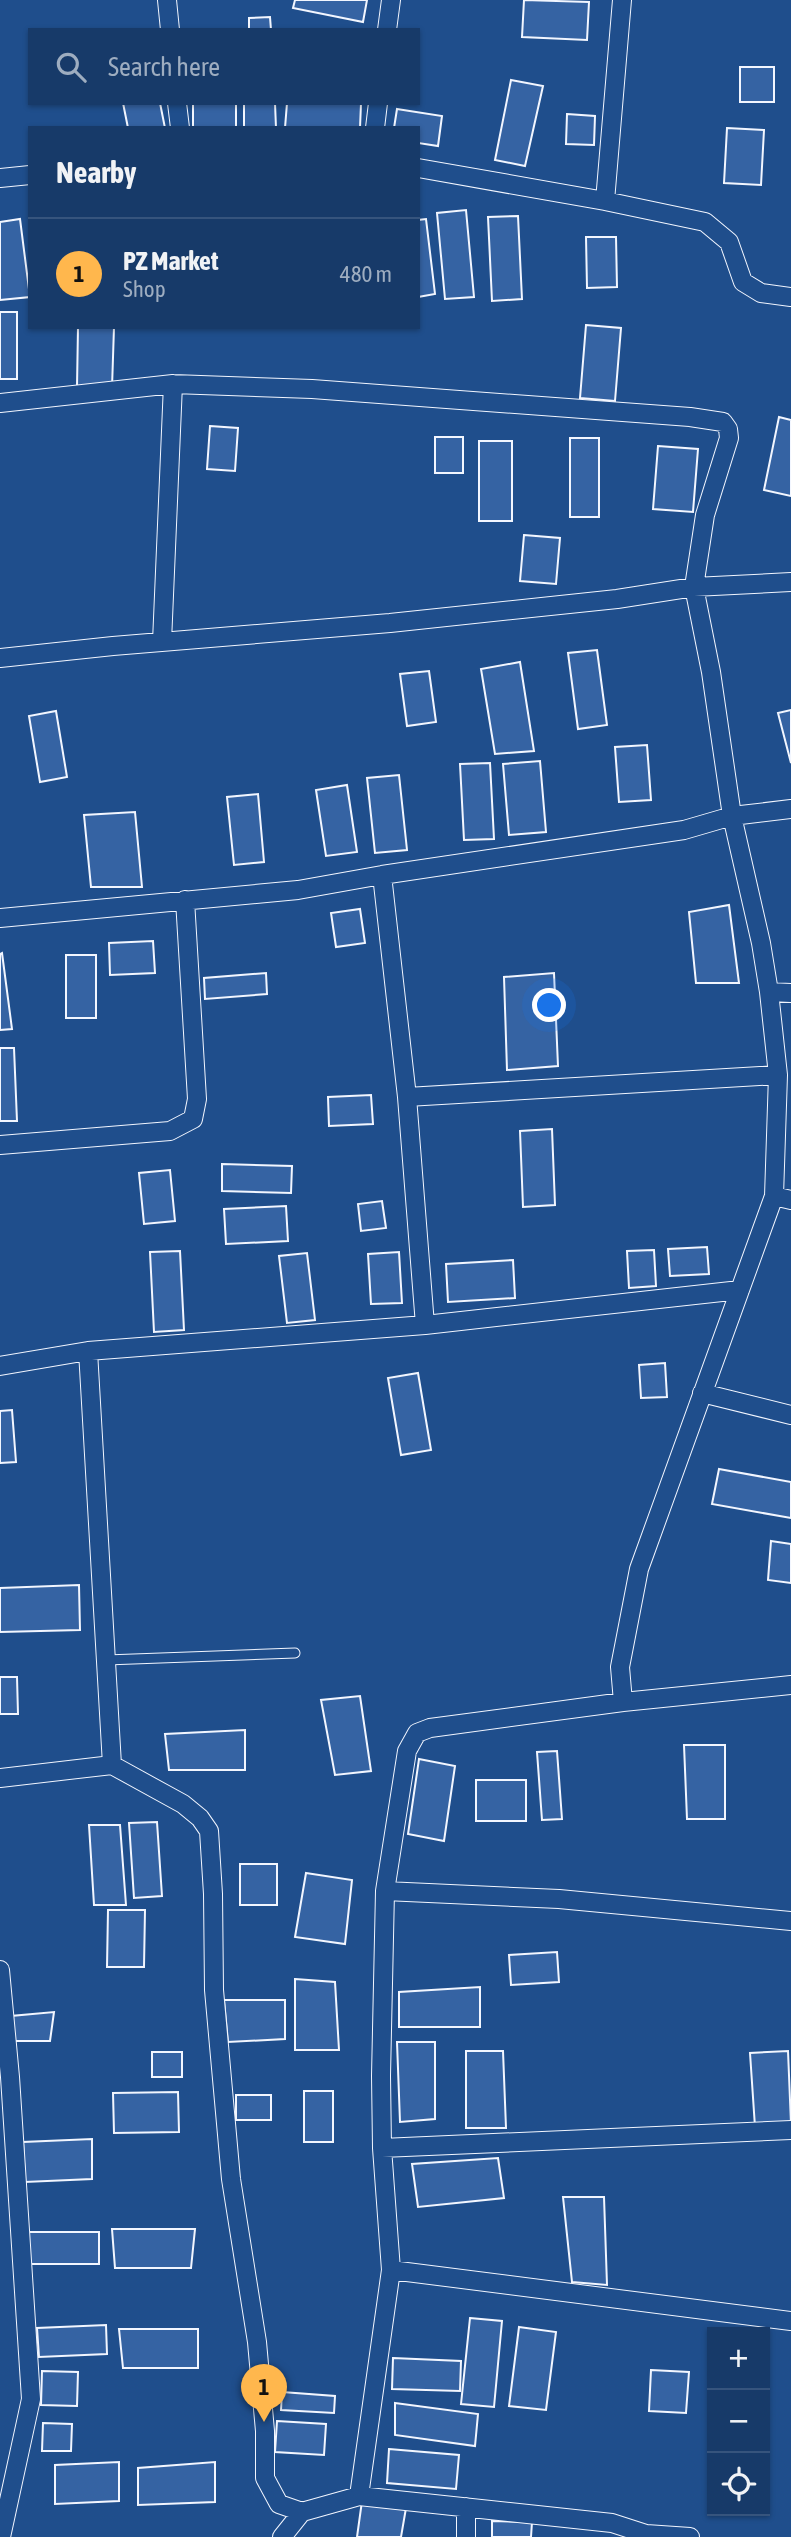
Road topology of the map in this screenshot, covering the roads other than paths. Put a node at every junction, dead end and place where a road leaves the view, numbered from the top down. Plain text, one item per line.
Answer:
1 (167, 0) edge
2 (391, 0) edge
3 (622, 0) edge
4 (170, 28) edge
5 (387, 28) edge
6 (177, 105) edge
7 (378, 105) edge
8 (180, 126) edge
9 (375, 126) edge
10 (420, 168) edge
11 (28, 175) edge
12 (0, 178) edge
13 (605, 201) junction
14 (791, 297) edge
15 (173, 384) junction
16 (0, 403) edge
17 (791, 582) edge
18 (694, 587) junction
19 (162, 642) junction
20 (0, 658) edge
21 (791, 809) edge
22 (732, 816) junction
23 (382, 875) junction
24 (185, 900) junction
25 (0, 918) edge
26 (769, 992) junction
27 (791, 993) edge
28 (778, 1075) junction
29 (407, 1097) junction
30 (0, 1145) edge
31 (782, 1198) edge
32 (740, 1290) junction
33 (425, 1325) junction
34 (88, 1351) junction
35 (0, 1366) edge
36 (702, 1393) junction
37 (791, 1415) edge
38 (295, 1653) dead end
39 (106, 1660) junction
40 (791, 1685) edge
41 (623, 1702) junction
42 (112, 1765) junction
43 (0, 1778) edge
44 (385, 1891) junction
45 (791, 1921) edge
46 (0, 1970) edge
47 (791, 2130) edge
48 (382, 2148) junction
49 (391, 2270) junction
50 (791, 2321) edge
51 (359, 2496) junction
52 (466, 2507) junction
53 (302, 2512) junction
54 (646, 2535) edge
55 (1, 2537) edge
56 (282, 2537) edge
57 (466, 2537) edge
58 (690, 2537) edge

1 - 4 street
2 - 5 street
3 - 13 street
6 - 8 street
7 - 9 street
10 - 13 street
11 - 12 street
13 - 14 street
15 - 16 street
15 - 18 street
15 - 19 street
17 - 18 street
18 - 19 street
18 - 22 street
19 - 20 street
21 - 22 street
22 - 23 street
22 - 26 street
23 - 24 street
23 - 29 street
24 - 25 street
24 - 30 street
26 - 27 street
26 - 28 street
28 - 29 street
28 - 31 street
29 - 33 street
31 - 32 street
32 - 33 street
32 - 36 street
33 - 34 street
34 - 35 street
34 - 39 street
36 - 37 street
36 - 41 street
38 - 39 lane
39 - 42 street
40 - 41 street
41 - 44 street
42 - 43 street
42 - 53 street
44 - 45 street
44 - 48 street
46 - 55 street
47 - 48 street
48 - 49 street
49 - 50 street
49 - 51 street
51 - 52 street
51 - 53 street
52 - 54 street
52 - 57 street
53 - 56 street
54 - 58 street

